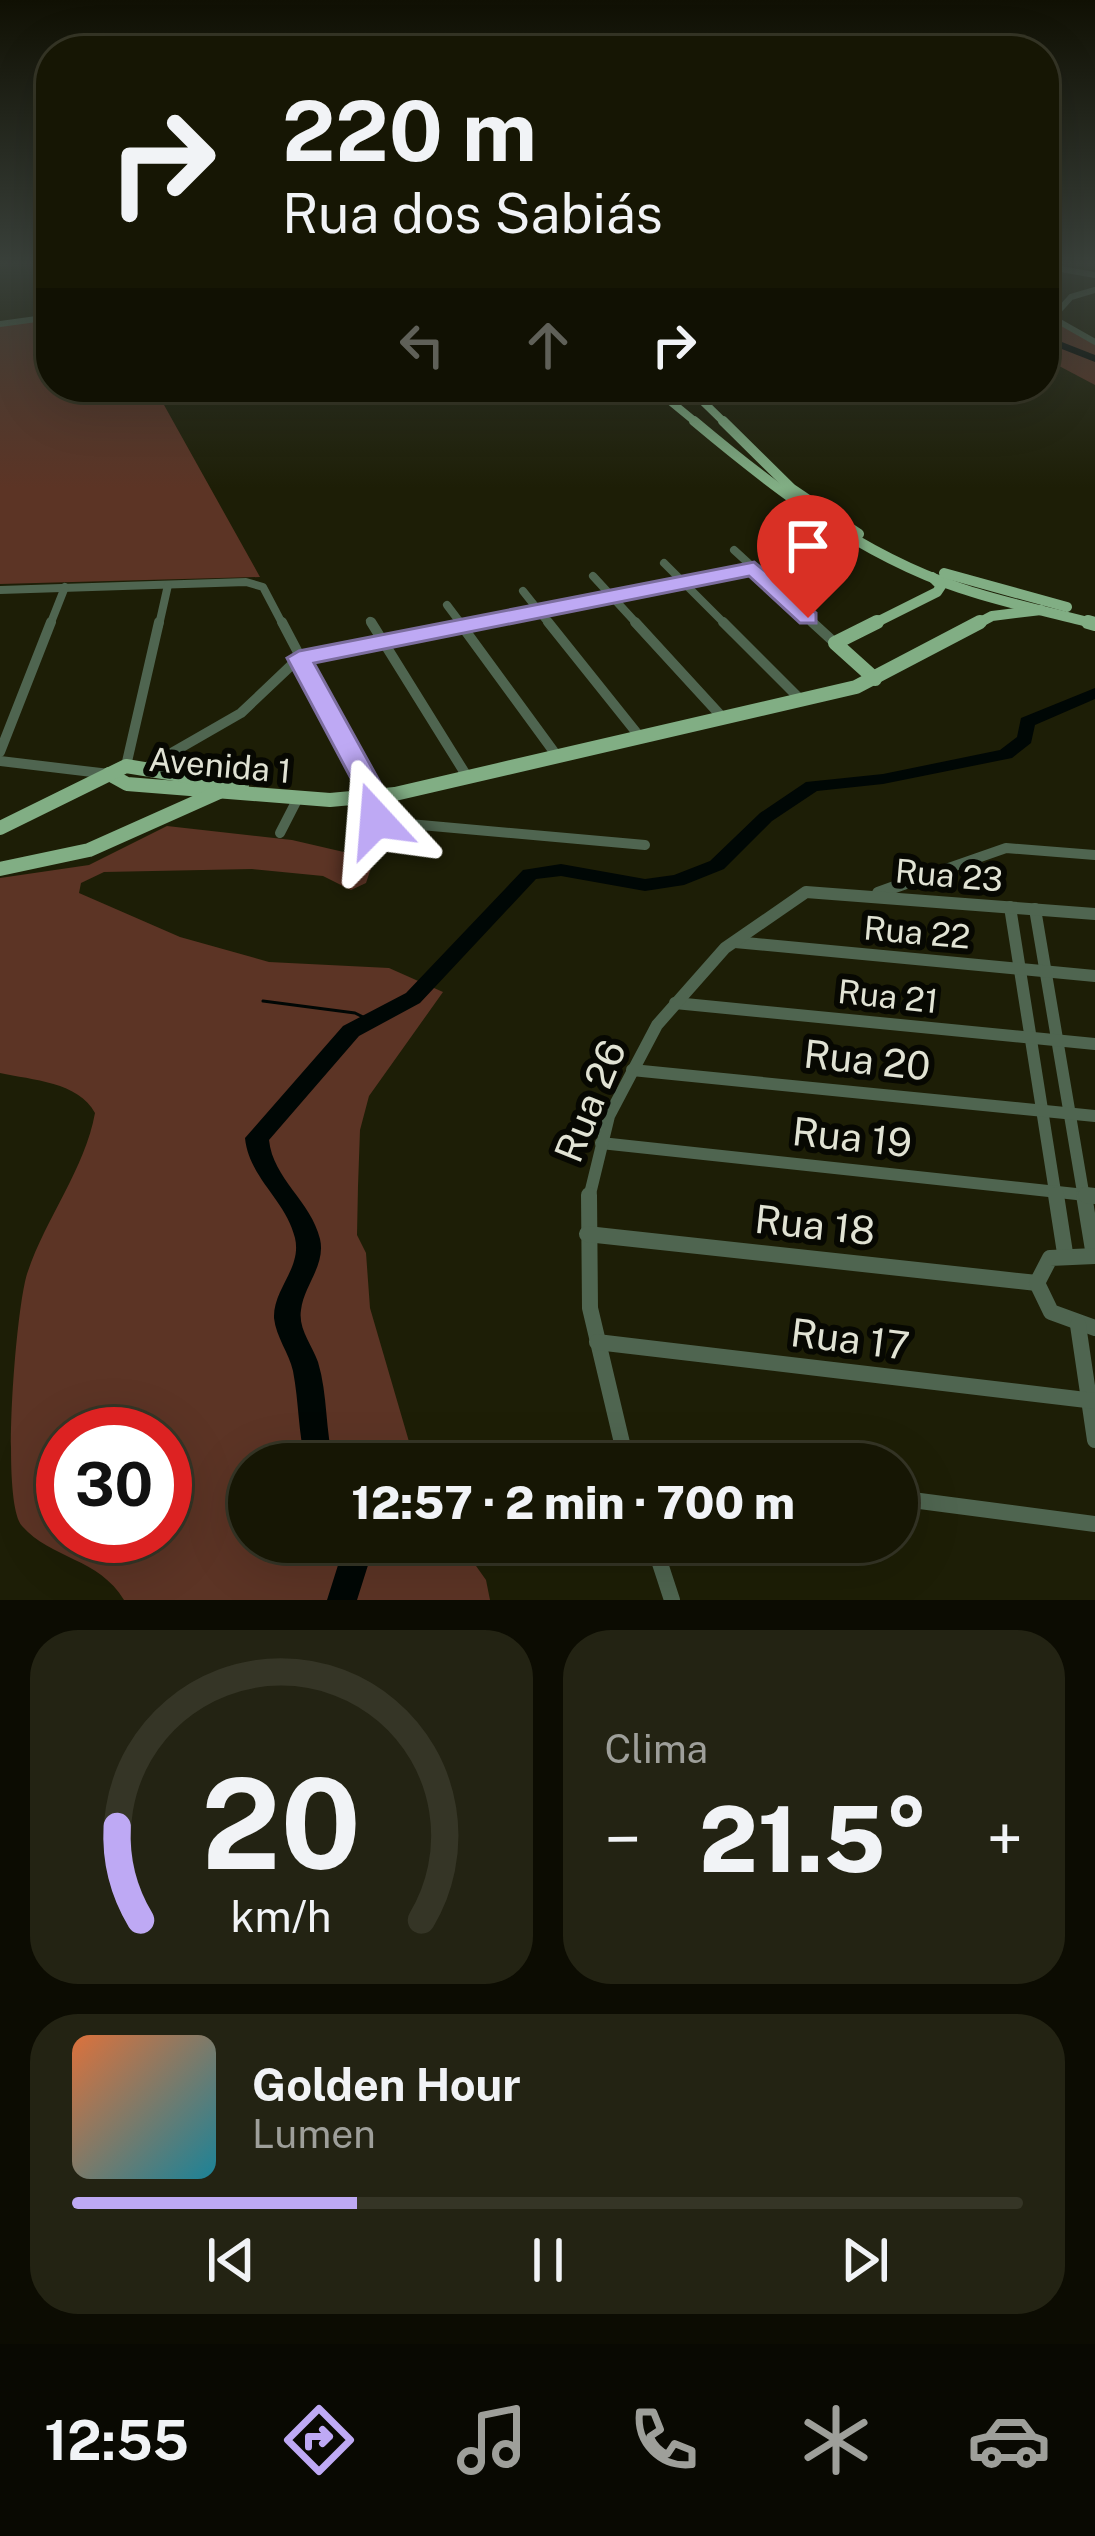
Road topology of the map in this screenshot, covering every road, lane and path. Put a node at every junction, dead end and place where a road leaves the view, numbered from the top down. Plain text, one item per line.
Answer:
1 (667, 402) edge
2 (671, 402) edge
3 (703, 402) edge
4 (671, 406) junction
5 (734, 550) dead end
6 (664, 563) dead end
7 (754, 568) junction
8 (930, 575) junction
9 (593, 576) dead end
10 (684, 582) junction
11 (169, 585) junction
12 (65, 587) junction
13 (0, 590) edge
14 (523, 591) dead end
15 (612, 596) junction
16 (447, 605) dead end
17 (1041, 610) junction
18 (539, 611) junction
19 (1095, 619) edge
20 (370, 621) dead end
21 (462, 626) junction
22 (382, 642) junction
23 (835, 643) junction
24 (299, 658) junction
25 (306, 673) junction
26 (281, 675) junction
27 (875, 679) junction
28 (801, 700) junction
29 (723, 718) junction
30 (640, 736) junction
31 (0, 757) edge
32 (557, 757) junction
33 (126, 766) junction
34 (147, 767) junction
35 (109, 774) junction
36 (468, 778) junction
37 (127, 784) junction
38 (221, 791) junction
39 (374, 797) junction
40 (298, 798) junction
41 (330, 800) junction
42 (376, 820) junction
43 (0, 828) edge
44 (280, 833) dead end
45 (645, 845) dead end
46 (361, 848) dead end
47 (1095, 855) edge
48 (0, 868) edge
49 (799, 895) joint
50 (872, 895) junction
51 (1010, 907) junction
52 (1035, 909) junction
53 (1095, 914) edge
54 (735, 942) junction
55 (1020, 969) junction
56 (1045, 971) junction
57 (1095, 976) edge
58 (675, 1003) junction
59 (1031, 1037) junction
60 (1057, 1040) junction
61 (1095, 1044) edge
62 (632, 1070) junction
63 (1042, 1111) junction
64 (1070, 1114) junction
65 (1095, 1116) edge
66 (602, 1143) junction
67 (1055, 1192) junction
68 (1089, 1196) edge
69 (586, 1234) junction
70 (1065, 1253) junction
71 (1095, 1256) edge
72 (1036, 1283) junction
73 (1087, 1327) edge
74 (597, 1342) junction
75 (1092, 1400) edge
76 (1095, 1440) edge
77 (623, 1443) edge
78 (918, 1501) edge
79 (1095, 1524) edge
80 (660, 1563) edge
81 (672, 1600) edge

1 - 4 main road
2 - 4 main road
3 - 19 main road
4 - 8 main road
5 - 7 street
6 - 10 street
7 - 10 street
7 - 23 street
8 - 17 main road
8 - 23 main road
9 - 15 street
10 - 15 street
10 - 28 street
11 - 12 street
11 - 24 street
11 - 33 street
12 - 13 street
12 - 31 street
14 - 18 street
15 - 18 street
15 - 29 street
16 - 21 street
17 - 19 main road
17 - 27 main road
18 - 21 street
18 - 30 street
20 - 22 street
21 - 22 street
21 - 32 street
22 - 24 street
22 - 36 street
23 - 27 main road
24 - 25 street
24 - 26 street
25 - 26 street
25 - 39 street
26 - 34 street
27 - 28 main road
28 - 29 main road
29 - 30 main road
30 - 32 main road
31 - 35 street
32 - 36 main road
33 - 34 main road
33 - 35 main road
34 - 37 main road
34 - 41 main road
35 - 37 main road, Avenida 1
35 - 43 main road
36 - 39 main road
37 - 38 main road, Avenida 1
38 - 40 main road, Avenida 1
38 - 48 main road
39 - 41 main road
39 - 42 street
40 - 41 main road, Avenida 1
40 - 44 street
42 - 45 street
42 - 46 street
47 - 50 street
49 - 50 street, Rua 23
49 - 54 street, Rua 26
50 - 51 street, Rua 23
51 - 52 street, Rua 23
51 - 55 street
52 - 53 street, Rua 23
52 - 56 street
54 - 55 street, Rua 22
54 - 58 street, Rua 26
55 - 56 street, Rua 22
55 - 59 street
56 - 57 street, Rua 22
56 - 60 street
58 - 59 street, Rua 21
58 - 62 street, Rua 26
59 - 60 street, Rua 21
59 - 63 street
60 - 61 street, Rua 21
60 - 64 street
62 - 63 street, Rua 20
62 - 66 street, Rua 26
63 - 64 street, Rua 20
63 - 67 street
64 - 65 street, Rua 20
64 - 68 street
66 - 67 street, Rua 19
66 - 69 street, Rua 26
67 - 68 street, Rua 19
67 - 70 street
68 - 71 street
69 - 72 street, Rua 18
69 - 74 street, Rua 26
70 - 71 street
70 - 72 street
72 - 73 street
73 - 75 street
74 - 75 street, Rua 17
74 - 77 street, Rua 26
75 - 76 street
78 - 79 street
80 - 81 street

